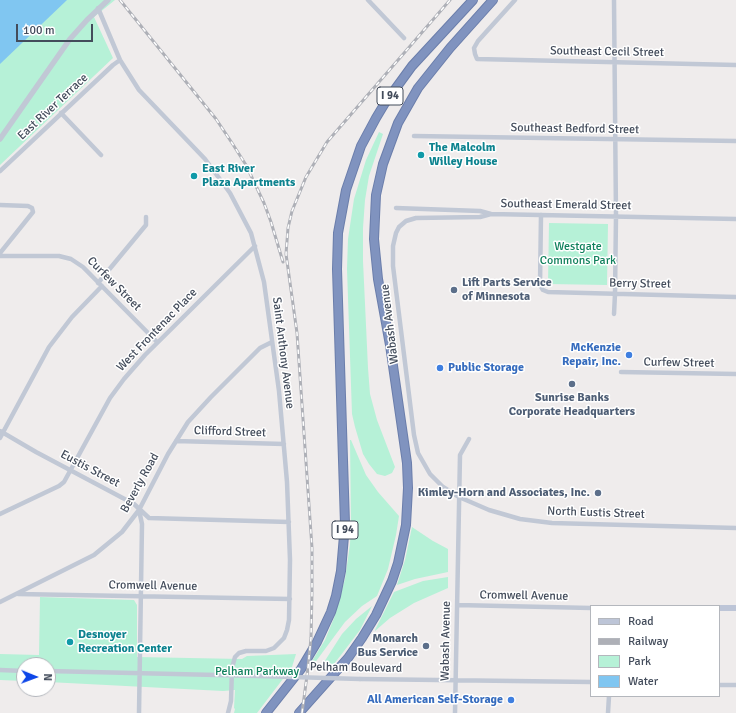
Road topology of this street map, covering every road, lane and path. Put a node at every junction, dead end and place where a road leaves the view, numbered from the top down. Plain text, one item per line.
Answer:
1 (108, 0) edge
2 (368, 0) edge
3 (474, 0) edge
4 (493, 0) edge
5 (515, 0) edge
6 (614, 0) edge
7 (98, 8) junction
8 (404, 38) dead end
9 (120, 60) junction
10 (615, 62) junction
11 (736, 65) edge
12 (61, 113) junction
13 (414, 136) dead end
14 (0, 139) edge
15 (615, 140) junction
16 (736, 142) edge
17 (101, 155) dead end
18 (0, 171) edge
19 (0, 205) edge
20 (396, 208) dead end
21 (491, 214) junction
22 (541, 214) junction
23 (616, 216) junction
24 (146, 217) dead end
25 (736, 219) edge
26 (255, 246) junction
27 (0, 255) edge
28 (100, 284) junction
29 (615, 294) junction
30 (736, 297) edge
31 (614, 314) dead end
32 (157, 342) junction
33 (272, 342) junction
34 (621, 372) dead end
35 (736, 374) edge
36 (2, 432) edge
37 (0, 438) edge
38 (469, 439) dead end
39 (176, 441) junction
40 (284, 444) junction
41 (70, 470) junction
42 (459, 497) junction
43 (139, 510) junction
44 (0, 514) edge
45 (289, 522) junction
46 (736, 528) edge
47 (16, 594) junction
48 (141, 597) junction
49 (290, 599) junction
50 (0, 602) edge
51 (457, 603) junction
52 (590, 608) edge
53 (720, 608) edge
54 (736, 608) edge
55 (0, 670) edge
56 (16, 671) edge
57 (56, 671) edge
58 (139, 674) junction
59 (231, 675) junction
60 (455, 680) junction
61 (590, 682) edge
62 (720, 685) edge
63 (736, 685) edge
64 (609, 697) edge
65 (139, 713) edge
66 (228, 713) edge
67 (266, 713) edge
68 (299, 713) edge
69 (455, 713) edge
70 (608, 713) edge

1 - 7 street
2 - 8 street
3 - 67 highway, I 94
4 - 68 highway, I 94
5 - 10 street, Southeast Cecil Street
6 - 10 street
7 - 9 street, Saint Anthony Avenue
7 - 14 street
9 - 12 street, East River Terrace
9 - 26 street, Saint Anthony Avenue
10 - 11 street, Southeast Cecil Street
10 - 15 street
12 - 17 street
12 - 18 street, East River Terrace
13 - 15 street, Southeast Bedford Street
15 - 16 street, Southeast Bedford Street
15 - 23 street
19 - 27 street
20 - 21 street, Southeast Emerald Street
21 - 22 street, Southeast Emerald Street
21 - 42 street, Wabash Avenue
22 - 23 street, Southeast Emerald Street
22 - 29 street, Berry Street
23 - 25 street, Southeast Emerald Street
23 - 29 street
24 - 28 street
26 - 32 street, West Frontenac Place
26 - 33 street, Saint Anthony Avenue
27 - 28 street, Curfew Street
28 - 32 street, Curfew Street
28 - 36 street
29 - 30 street, Berry Street
29 - 31 street
32 - 41 street, West Frontenac Place
33 - 39 street, Beverly Road
33 - 40 street, Saint Anthony Avenue
34 - 35 street, Curfew Street
36 - 37 street
36 - 41 street, Eustis Street
38 - 42 street, Wabash Avenue
39 - 40 street, Clifford Street
39 - 43 street, Beverly Road
40 - 45 street, Saint Anthony Avenue
41 - 43 street, Eustis Street
41 - 44 street, West Frontenac Place
42 - 46 street, North Eustis Street
42 - 51 street, Wabash Avenue
43 - 45 street, Eustis Street
43 - 47 street, Beverly Road
43 - 48 street
45 - 49 street, Saint Anthony Avenue
47 - 48 street, Cromwell Avenue
47 - 50 street, Beverly Road
48 - 49 street, Cromwell Avenue
48 - 58 street
49 - 59 street, Saint Anthony Avenue
51 - 52 street, Cromwell Avenue
51 - 60 street, Wabash Avenue
53 - 54 main road
55 - 56 street
57 - 58 street, Pelham Boulevard
58 - 59 street, Pelham Boulevard
58 - 65 street
59 - 60 street, Pelham Boulevard, bridge
59 - 66 street, Saint Anthony Avenue
60 - 61 street, Pelham Boulevard
60 - 69 street, Wabash Avenue
62 - 63 street
64 - 70 street

